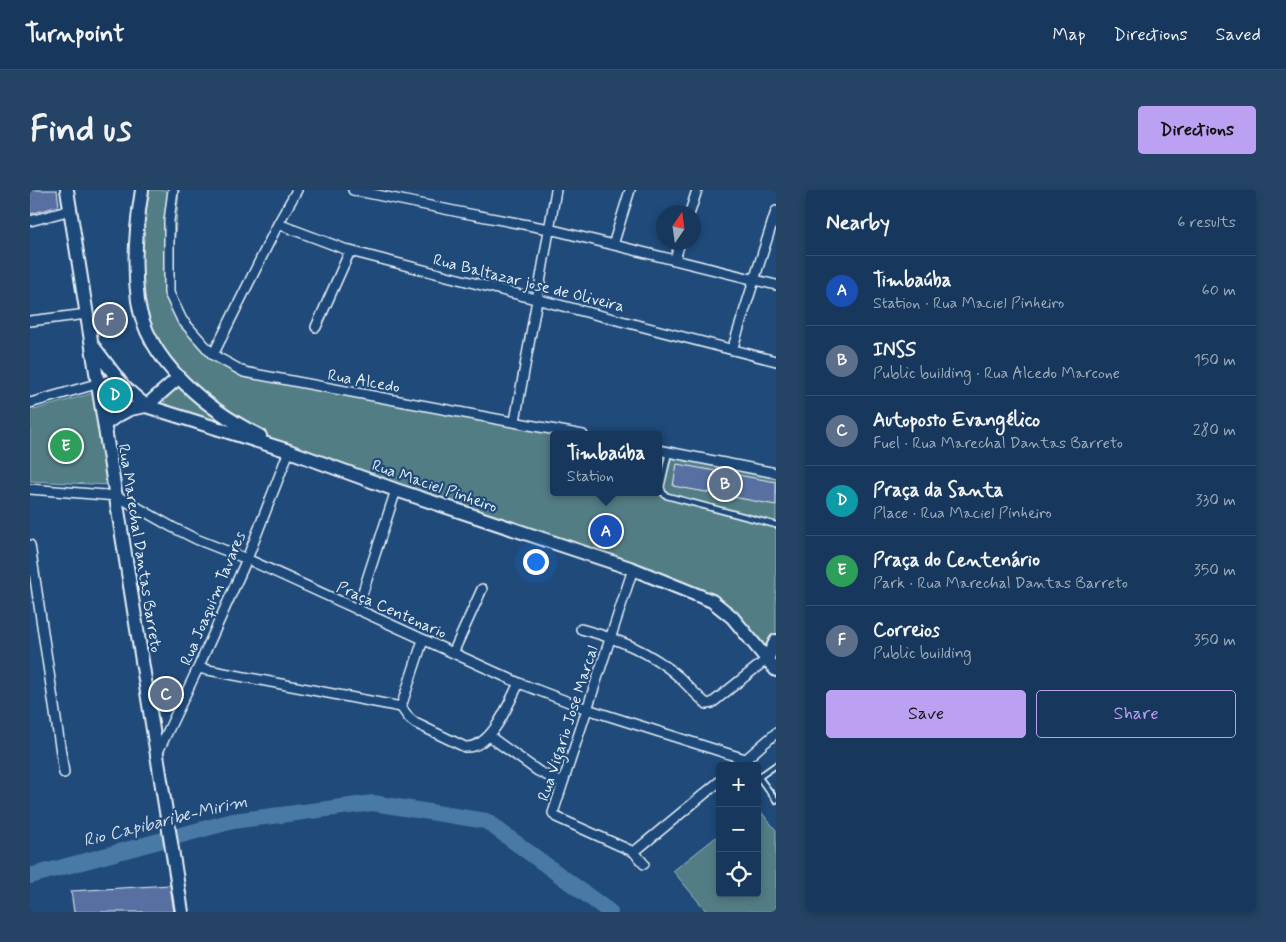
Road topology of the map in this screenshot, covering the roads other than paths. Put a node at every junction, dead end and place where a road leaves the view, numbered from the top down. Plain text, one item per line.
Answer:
1 (68, 190) edge
2 (142, 190) edge
3 (173, 190) edge
4 (297, 190) edge
5 (353, 190) edge
6 (556, 190) edge
7 (630, 190) edge
8 (697, 190) edge
9 (692, 205) edge
10 (71, 210) junction
11 (776, 211) edge
12 (30, 221) edge
13 (278, 224) junction
14 (549, 229) junction
15 (613, 245) junction
16 (678, 250) edge
17 (350, 251) junction
18 (675, 260) junction
19 (754, 280) junction
20 (776, 285) edge
21 (537, 300) junction
22 (87, 314) junction
23 (30, 321) edge
24 (316, 327) dead end
25 (93, 346) junction
26 (732, 350) junction
27 (213, 355) junction
28 (776, 361) edge
29 (117, 378) junction
30 (178, 378) junction
31 (99, 384) junction
32 (30, 404) edge
33 (146, 406) junction
34 (515, 421) junction
35 (106, 424) junction
36 (564, 431) edge
37 (288, 451) junction
38 (662, 451) edge
39 (669, 452) junction
40 (776, 473) edge
41 (662, 483) edge
42 (30, 489) edge
43 (396, 490) junction
44 (662, 490) edge
45 (116, 496) junction
46 (776, 525) edge
47 (30, 545) edge
48 (247, 559) junction
49 (633, 569) junction
50 (482, 589) dead end
51 (358, 610) junction
52 (581, 629) dead end
53 (610, 637) junction
54 (424, 640) junction
55 (776, 640) edge
56 (454, 653) junction
57 (767, 659) junction
58 (198, 668) junction
59 (776, 670) edge
60 (519, 683) junction
61 (401, 707) junction
62 (588, 709) junction
63 (776, 733) edge
64 (489, 736) junction
65 (157, 754) junction
66 (745, 762) edge
67 (749, 762) edge
68 (776, 765) edge
69 (64, 773) dead end
70 (761, 774) edge
71 (761, 780) edge
72 (562, 783) junction
73 (716, 783) edge
74 (776, 800) edge
75 (634, 852) junction
76 (644, 864) dead end
77 (182, 912) edge

1 - 10 street, Rua Marechal Dantas Barreto
2 - 30 street
3 - 27 street, Rua Alcedo
4 - 13 street
5 - 14 street
6 - 14 street
7 - 15 street
8 - 9 street
10 - 12 street
10 - 22 street, Rua Marechal Dantas Barreto
11 - 19 street
13 - 17 street, Rua Baltazar jose de Oliveira
13 - 27 street
14 - 15 street
14 - 21 street
15 - 18 street
16 - 18 street
17 - 21 street, Rua Baltazar jose de Oliveira
17 - 24 street
18 - 19 street
19 - 20 street
19 - 26 street
21 - 26 street, Rua Baltazar jose de Oliveira
21 - 34 street
22 - 23 street
22 - 25 street, Rua Marechal Dantas Barreto
25 - 29 street, Rua Maciel Pinheiro
25 - 31 street, Rua Marechal Dantas Barreto
26 - 28 street, Rua Baltazar jose de Oliveira
27 - 34 street, Rua Alcedo
29 - 31 street
29 - 33 street, Rua Maciel Pinheiro
30 - 33 street
30 - 37 street
31 - 32 street
31 - 35 street, Rua Marechal Dantas Barreto
33 - 35 street
33 - 37 street, Rua Maciel Pinheiro
34 - 36 street, Rua Alcedo
35 - 45 street, Rua Marechal Dantas Barreto
37 - 43 street, Rua Maciel Pinheiro
37 - 48 street, Rua Joaquim Tavares
38 - 39 street
39 - 40 street
39 - 41 lane
42 - 45 street, Praça Centenario
43 - 49 street, Rua Maciel Pinheiro
43 - 51 street
44 - 46 lane
45 - 48 street, Praça Centenario
45 - 65 street, Rua Marechal Dantas Barreto
47 - 69 street
48 - 51 street, Praça Centenario
48 - 58 street, Rua Joaquim Tavares
49 - 53 street, Rua Vigario Jose Marcal
49 - 57 street, Rua Maciel Pinheiro
50 - 56 street
51 - 54 street, Praça Centenario
52 - 53 street
53 - 57 street
53 - 62 street, Rua Vigario Jose Marcal
54 - 56 street, Praça Centenario
54 - 61 street
55 - 57 street
56 - 60 street, Praça Centenario
57 - 59 street, Rua Maciel Pinheiro
58 - 61 street
58 - 65 street, Rua Joaquim Tavares
60 - 62 street, Praça Centenario
60 - 64 street
61 - 64 street
62 - 66 street, Praça Centenario
62 - 72 street, Rua Vigario Jose Marcal
63 - 67 street
64 - 72 street
65 - 77 street, Rua Marechal Dantas Barreto
68 - 70 lane
71 - 74 lane
72 - 75 street, Rua Vigario Jose Marcal
73 - 75 street
75 - 76 street, Rua Vigario Jose Marcal

